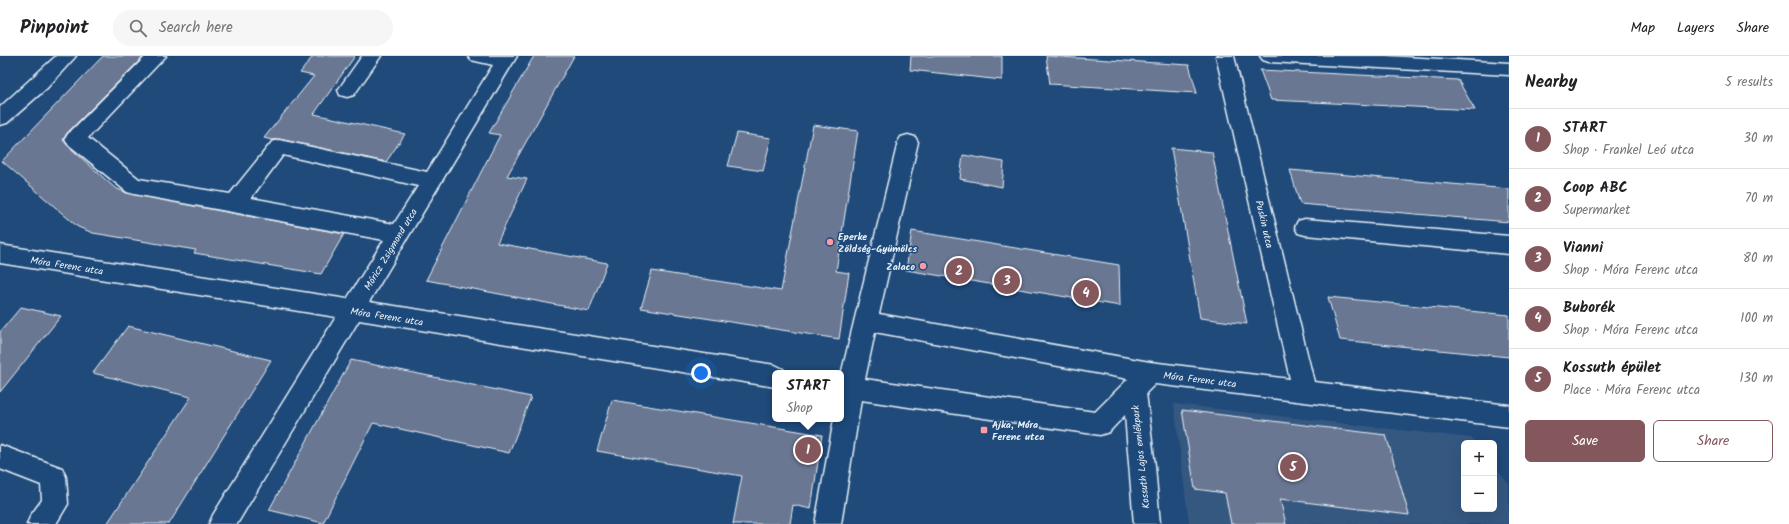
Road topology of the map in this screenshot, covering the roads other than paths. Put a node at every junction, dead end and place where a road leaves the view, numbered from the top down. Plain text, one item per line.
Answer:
1 (67, 56) edge
2 (157, 56) edge
3 (372, 56) edge
4 (477, 56) edge
5 (1225, 56) edge
6 (1269, 56) edge
7 (507, 58) edge
8 (1509, 69) edge
9 (347, 90) dead end
10 (0, 118) edge
11 (908, 142) dead end
12 (432, 180) junction
13 (235, 203) junction
14 (1305, 227) dead end
15 (400, 234) junction
16 (1509, 245) edge
17 (0, 254) edge
18 (352, 311) junction
19 (866, 321) junction
20 (772, 376) edge
21 (1142, 382) junction
22 (846, 387) edge
23 (1305, 392) junction
24 (844, 402) edge
25 (1507, 419) edge
26 (841, 422) edge
27 (0, 457) edge
28 (40, 524) edge
29 (222, 524) edge
30 (828, 524) edge
31 (1147, 524) edge

1 - 10 street
2 - 13 street
3 - 9 street
4 - 7 street
5 - 23 street, Puskin utca
6 - 8 street
7 - 12 street, Móricz Zsigmond utca
11 - 19 street
12 - 13 street
12 - 15 street, Móricz Zsigmond utca
13 - 15 street
14 - 16 street
15 - 18 street, Móricz Zsigmond utca
17 - 18 street, Móra Ferenc utca
18 - 20 street, Móra Ferenc utca
18 - 29 street, Móricz Zsigmond utca
19 - 21 street, Móra Ferenc utca
19 - 22 street
21 - 22 street
21 - 23 street, Móra Ferenc utca
21 - 31 street, Kossuth Lajos emlékpark
22 - 24 street
23 - 25 street, Móra Ferenc utca
26 - 30 street
27 - 28 street

